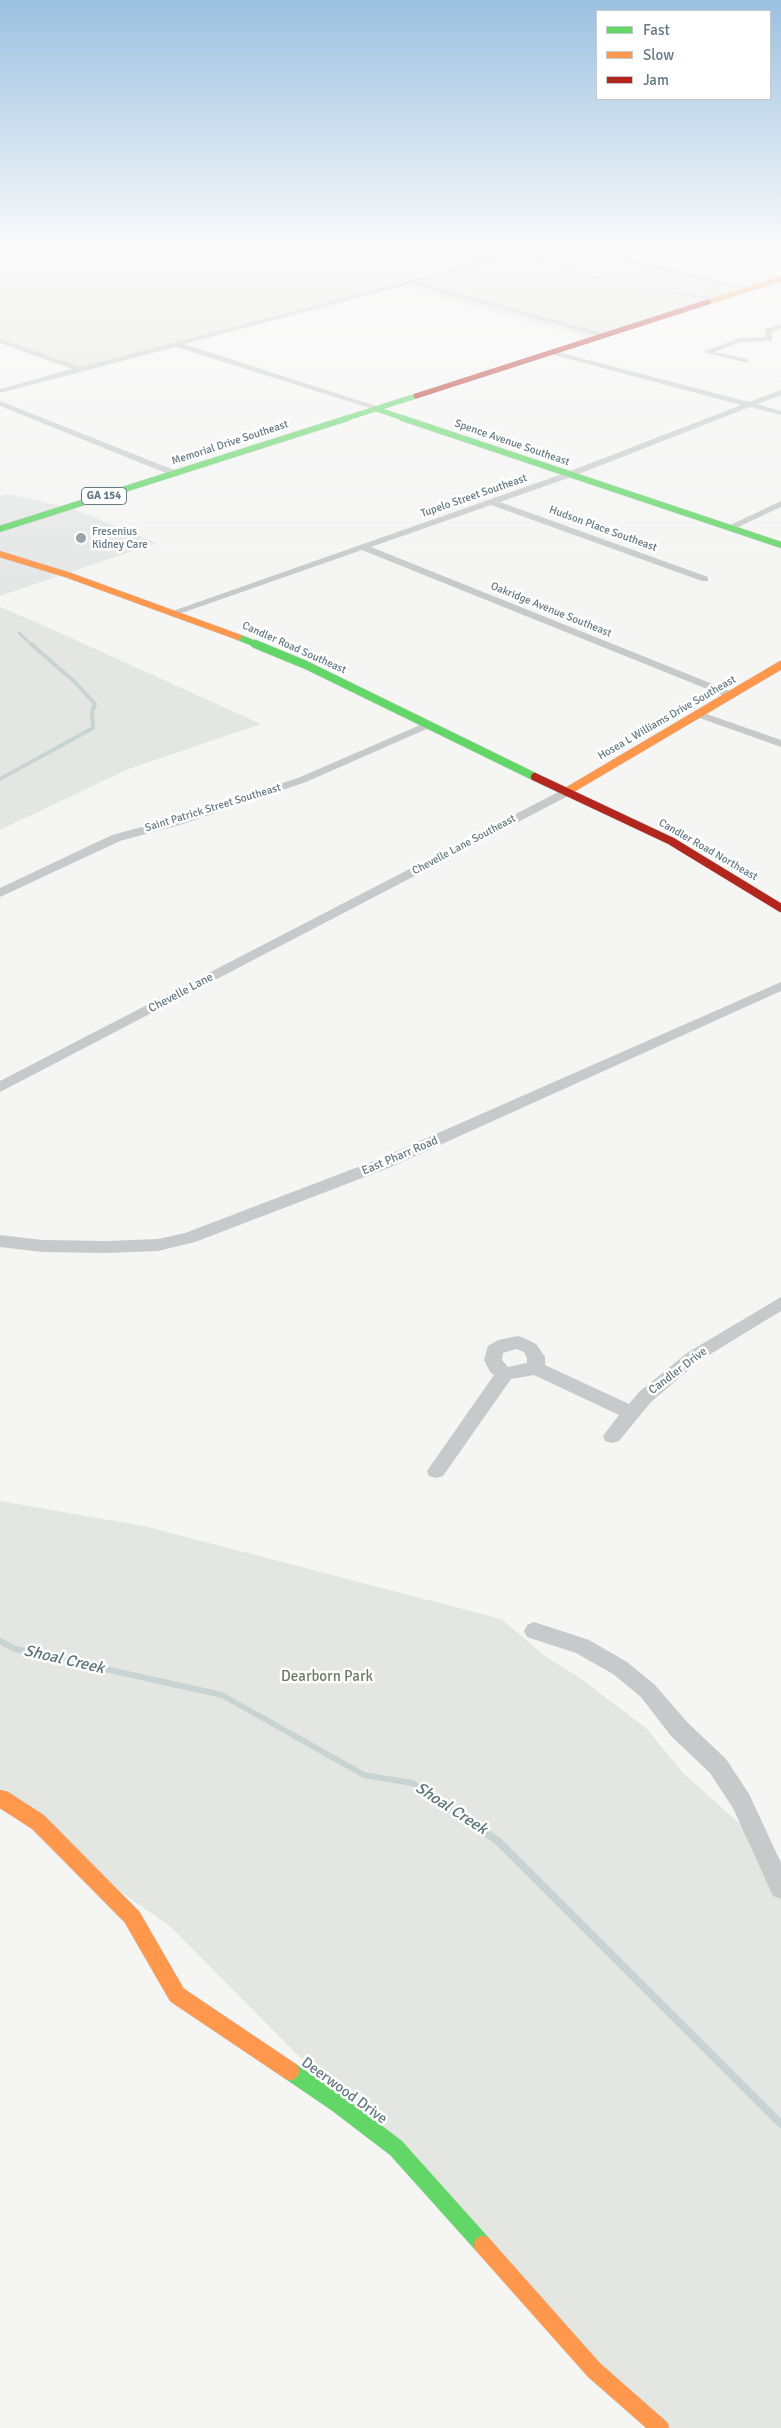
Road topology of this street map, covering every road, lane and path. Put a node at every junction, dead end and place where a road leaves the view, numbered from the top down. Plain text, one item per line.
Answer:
1 (42, 356) edge
2 (132, 356) edge
3 (215, 356) edge
4 (540, 356) edge
5 (569, 356) edge
6 (724, 356) edge
7 (738, 356) edge
8 (734, 359) junction
9 (745, 361) dead end
10 (80, 370) junction
11 (0, 391) edge
12 (781, 392) edge
13 (0, 403) edge
14 (749, 405) junction
15 (376, 409) junction
16 (781, 413) edge
17 (176, 474) junction
18 (568, 475) junction
19 (492, 502) junction
20 (781, 504) edge
21 (729, 528) junction
22 (0, 529) edge
23 (781, 545) edge
24 (363, 548) junction
25 (0, 554) edge
26 (706, 579) dead end
27 (172, 613) junction
28 (781, 665) edge
29 (731, 695) junction
30 (698, 714) junction
31 (426, 725) junction
32 (781, 744) edge
33 (566, 792) junction
34 (0, 893) edge
35 (362, 898) joint
36 (781, 908) edge
37 (781, 986) edge
38 (0, 1087) edge
39 (0, 1241) edge
40 (781, 1303) edge
41 (536, 1368) junction
42 (505, 1374) junction
43 (631, 1413) junction
44 (612, 1436) dead end
45 (436, 1471) dead end
46 (534, 1631) dead end
47 (0, 1797) edge
48 (781, 1888) edge
49 (660, 2428) edge

1 - 10 street
2 - 10 street
3 - 15 street, Spence Avenue Southeast
4 - 15 main road, Memorial Drive Southeast / GA 154
5 - 14 street
6 - 8 street
7 - 8 street
8 - 9 street
10 - 11 street
12 - 14 street, Tupelo Street Southeast
13 - 17 street
14 - 16 street
14 - 18 street, Tupelo Street Southeast
15 - 17 main road, Memorial Drive Southeast / GA 154
15 - 18 main road, Spence Avenue Southeast
17 - 22 main road, Memorial Drive Southeast / GA 154
18 - 19 street, Tupelo Street Southeast
18 - 21 main road, Spence Avenue Southeast
19 - 24 street, Tupelo Street Southeast
19 - 26 street, Hudson Place Southeast
20 - 21 street
21 - 23 main road, Spence Avenue Southeast
24 - 27 street, Tupelo Street Southeast
24 - 29 street, Oakridge Avenue Southeast
25 - 27 main road, Candler Road Southeast
27 - 31 main road, Candler Road Southeast
28 - 29 main road, Hosea L Williams Drive Southeast
29 - 30 main road, Hosea L Williams Drive Southeast
30 - 32 street
30 - 33 main road, Hosea L Williams Drive Southeast
31 - 33 main road, Candler Road Southeast
31 - 34 street, Saint Patrick Street Southeast
33 - 35 street, Chevelle Lane Southeast
33 - 36 main road, Candler Road Northeast
35 - 38 street, Chevelle Lane
37 - 39 street, East Pharr Road
40 - 43 street, Candler Drive
41 - 42 street
41 - 42 street
41 - 43 street
42 - 45 street
43 - 44 street, Candler Drive
46 - 48 street
47 - 49 main road, Deerwood Drive

